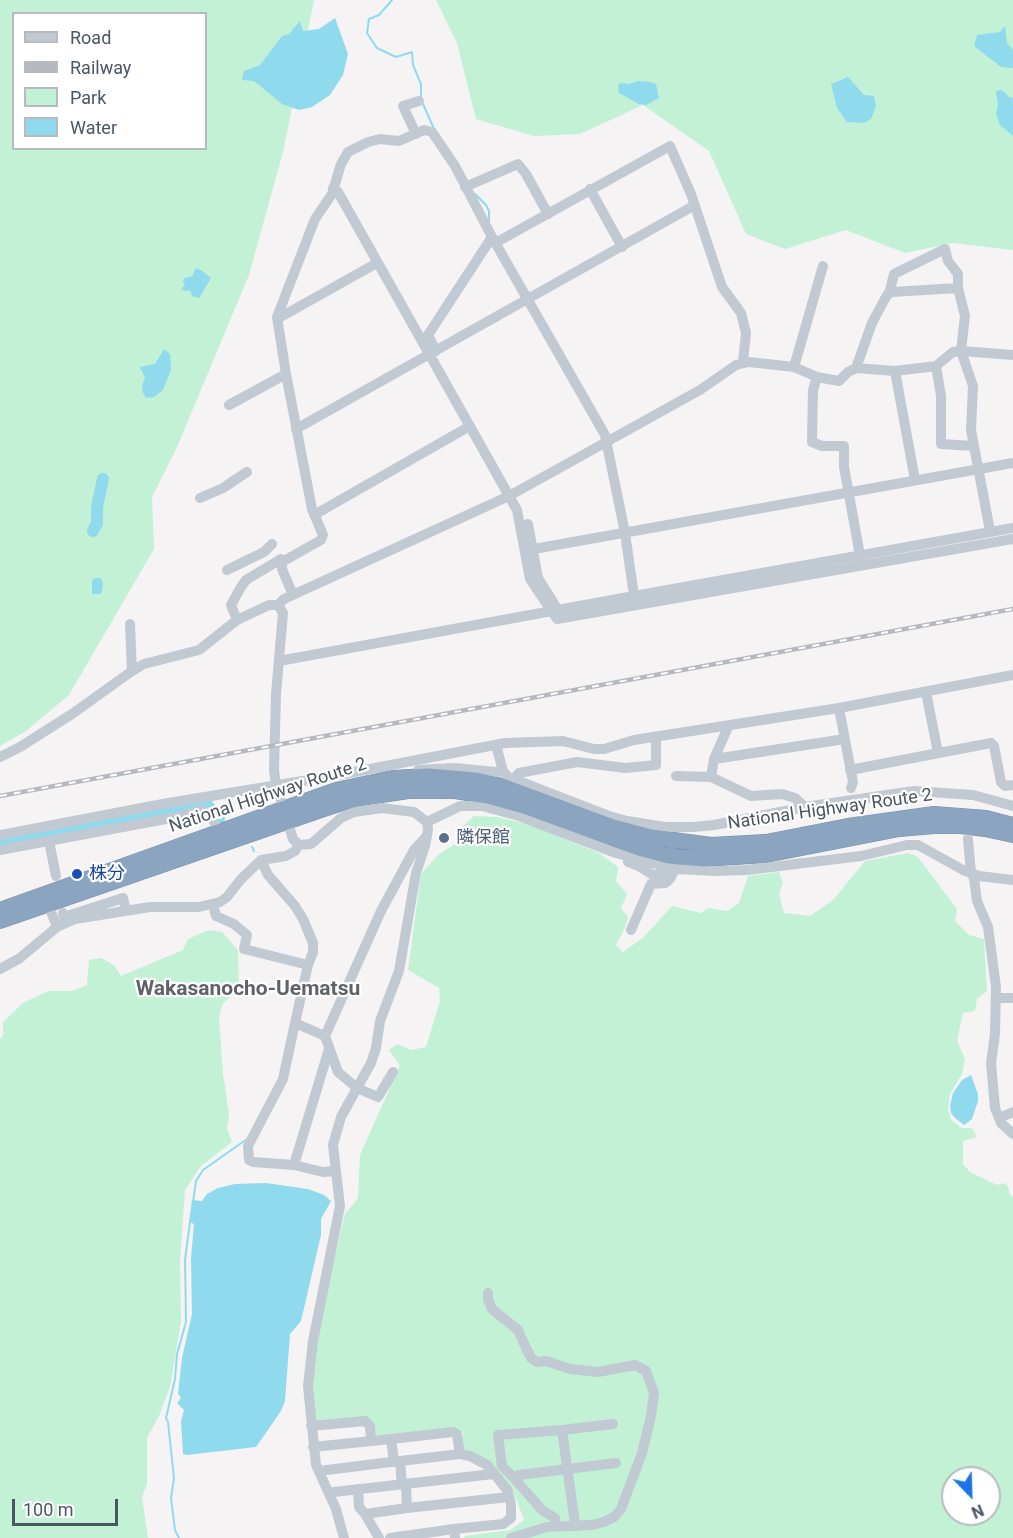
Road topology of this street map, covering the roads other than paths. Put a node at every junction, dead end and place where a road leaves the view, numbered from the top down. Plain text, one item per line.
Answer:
1 (419, 101) dead end
2 (416, 134) junction
3 (468, 186) junction
4 (333, 188) junction
5 (590, 189) junction
6 (694, 205) junction
7 (548, 214) junction
8 (495, 240) junction
9 (622, 247) junction
10 (377, 263) junction
11 (823, 266) dead end
12 (958, 288) junction
13 (889, 294) junction
14 (528, 300) junction
15 (277, 319) junction
16 (961, 351) junction
17 (433, 353) junction
18 (1013, 355) edge
19 (743, 362) junction
20 (936, 366) junction
21 (794, 367) junction
22 (856, 368) junction
23 (895, 371) junction
24 (286, 374) junction
25 (817, 377) junction
26 (229, 405) dead end
27 (470, 426) junction
28 (296, 429) junction
29 (607, 441) junction
30 (974, 446) junction
31 (1013, 463) edge
32 (978, 469) junction
33 (247, 472) dead end
34 (915, 480) junction
35 (849, 492) junction
36 (513, 495) junction
37 (200, 498) dead end
38 (314, 515) junction
39 (1013, 528) edge
40 (990, 531) junction
41 (625, 533) junction
42 (1013, 539) edge
43 (534, 549) junction
44 (282, 560) junction
45 (861, 560) junction
46 (227, 570) dead end
47 (293, 595) junction
48 (635, 599) junction
49 (278, 605) junction
50 (554, 610) junction
51 (237, 620) junction
52 (130, 624) dead end
53 (279, 661) junction
54 (132, 671) junction
55 (1013, 675) edge
56 (926, 692) junction
57 (839, 708) junction
58 (729, 725) junction
59 (656, 737) junction
60 (845, 739) junction
61 (495, 745) junction
62 (938, 753) junction
63 (0, 757) edge
64 (714, 759) junction
65 (850, 770) junction
66 (503, 771) junction
67 (676, 776) dead end
68 (711, 777) junction
69 (392, 778) junction
70 (514, 779) junction
71 (276, 785) junction
72 (1013, 785) edge
73 (851, 788) dead end
74 (961, 794) junction
75 (1013, 806) edge
76 (805, 807) junction
77 (962, 807) dead end
78 (170, 811) junction
79 (286, 815) junction
80 (426, 822) junction
81 (216, 825) dead end
82 (1013, 825) edge
83 (0, 835) edge
84 (1013, 835) edge
85 (427, 836) junction
86 (968, 839) dead end
87 (49, 841) junction
88 (299, 845) junction
89 (0, 850) edge
90 (261, 861) junction
91 (671, 868) junction
92 (971, 873) junction
93 (56, 876) dead end
94 (1013, 880) edge
95 (48, 904) junction
96 (213, 904) junction
97 (0, 910) edge
98 (126, 910) junction
99 (63, 913) dead end
100 (0, 921) edge
101 (57, 927) junction
102 (631, 930) dead end
103 (306, 964) junction
104 (0, 969) edge
105 (996, 998) junction
106 (1013, 998) edge
107 (295, 1023) junction
108 (325, 1036) junction
109 (330, 1049) junction
110 (393, 1072) dead end
111 (357, 1088) junction
112 (1013, 1112) edge
113 (999, 1118) junction
114 (1013, 1134) edge
115 (294, 1165) junction
116 (336, 1171) junction
117 (488, 1293) dead end
118 (613, 1424) dead end
119 (311, 1426) junction
120 (562, 1430) junction
121 (391, 1438) junction
122 (371, 1440) junction
123 (313, 1447) junction
124 (460, 1454) junction
125 (397, 1461) junction
126 (616, 1463) dead end
127 (568, 1468) junction
128 (319, 1471) junction
129 (494, 1474) junction
130 (514, 1478) junction
131 (404, 1485) junction
132 (358, 1490) junction
133 (329, 1494) junction
134 (509, 1497) junction
135 (407, 1508) junction
136 (365, 1514) junction
137 (576, 1524) junction
138 (556, 1526) junction
139 (455, 1533) edge
140 (410, 1536) edge
141 (344, 1538) edge
142 (379, 1538) edge
143 (390, 1538) edge
144 (510, 1538) edge

1 - 2 street
2 - 3 street
2 - 4 street
3 - 7 street
3 - 8 street
4 - 10 street
4 - 15 street
5 - 6 street
5 - 7 street
5 - 9 street
6 - 9 street
6 - 19 street
7 - 8 street
8 - 14 street
8 - 17 street
9 - 14 street
10 - 15 street
10 - 17 street
11 - 21 street
12 - 13 street
12 - 13 street
12 - 16 street
13 - 22 street
14 - 17 street
14 - 29 street
15 - 24 street
16 - 18 street
16 - 20 street
16 - 30 street
17 - 27 street
17 - 28 street
19 - 21 street
19 - 29 street
20 - 23 street
20 - 30 street
21 - 25 street
22 - 23 street
22 - 25 street
23 - 34 street
24 - 26 street
24 - 28 street
25 - 35 street
27 - 36 street
27 - 38 street
28 - 38 street
29 - 36 street
29 - 41 street
30 - 32 street
31 - 32 street
32 - 34 street
32 - 40 street
33 - 37 street
34 - 35 street
35 - 41 street
35 - 45 street
36 - 43 street
36 - 47 street
36 - 50 street
38 - 44 street
39 - 40 street
40 - 45 street
41 - 43 street
41 - 48 street
42 - 45 street
43 - 50 street
44 - 46 street
44 - 47 street
44 - 51 street
45 - 48 street
45 - 50 street
47 - 49 street
48 - 50 street
49 - 51 street
49 - 53 street
50 - 53 street
51 - 54 street
52 - 54 street
53 - 71 street
54 - 63 street
55 - 56 street
56 - 57 street
56 - 62 street
57 - 58 street
57 - 60 street
58 - 59 street
58 - 64 street
59 - 61 street
59 - 70 street
60 - 64 street
60 - 65 street
61 - 66 street
61 - 71 street
62 - 65 street
62 - 72 street
64 - 68 street
65 - 73 street
66 - 69 street
66 - 70 street
67 - 68 street
68 - 76 street
69 - 79 highway, National Highway Route 2
69 - 82 highway, National Highway Route 2
70 - 76 street
71 - 78 street
71 - 79 street
74 - 75 street
74 - 76 street
74 - 77 street
78 - 81 street
78 - 83 street
78 - 87 street
79 - 84 highway, National Highway Route 2
79 - 88 street
79 - 95 highway, National Highway Route 2
79 - 97 highway, National Highway Route 2
80 - 85 street
80 - 88 street
80 - 91 street
85 - 108 street
85 - 111 street
86 - 92 street
87 - 89 street
87 - 93 street
88 - 90 street
90 - 96 street
90 - 103 street
91 - 92 street
91 - 102 street
92 - 94 street
92 - 105 street
95 - 100 highway, National Highway Route 2
95 - 101 street
96 - 98 street
96 - 103 street
98 - 99 street
98 - 101 street
101 - 104 street
103 - 107 street
105 - 106 street
105 - 113 street
107 - 108 street
107 - 115 street
108 - 109 street
109 - 111 street
109 - 115 street
110 - 111 street
111 - 116 street
112 - 113 street
113 - 114 street
115 - 116 street
116 - 119 street
117 - 137 street
118 - 120 street
119 - 122 street
119 - 123 street
120 - 127 street
120 - 130 street
121 - 122 street
121 - 124 street
121 - 125 street
122 - 123 street
123 - 128 street
124 - 125 street
124 - 129 street
125 - 128 street
125 - 131 street
126 - 127 street
127 - 130 street
127 - 137 street
128 - 133 street
129 - 131 street
129 - 134 street
130 - 138 street
131 - 132 street
131 - 135 street
132 - 133 street
132 - 136 street
133 - 141 street
134 - 135 street
134 - 139 street
135 - 136 street
136 - 142 street
137 - 138 street
138 - 144 street
139 - 140 street
140 - 143 street

